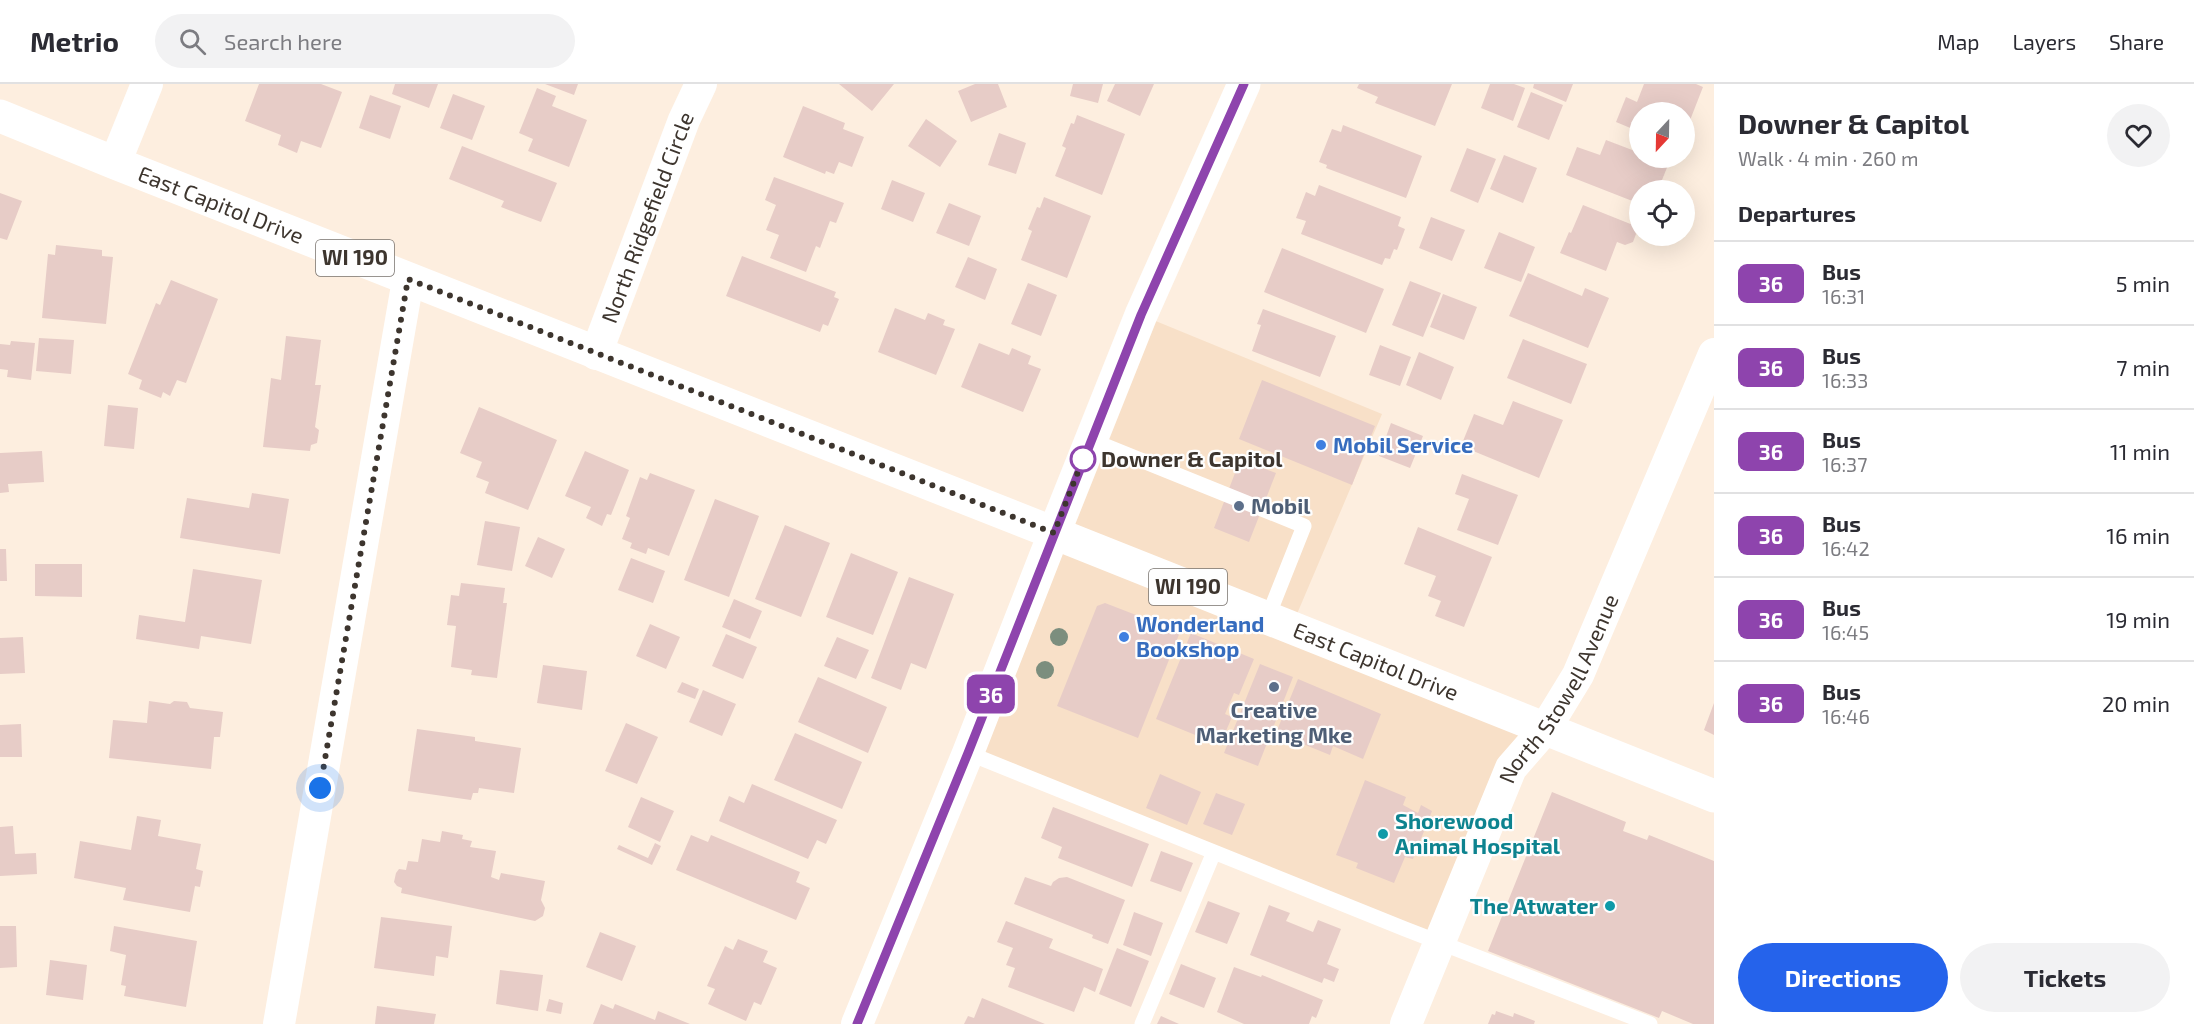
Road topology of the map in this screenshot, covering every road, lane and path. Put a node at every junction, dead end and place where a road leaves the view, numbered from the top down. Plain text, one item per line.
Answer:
1 (147, 84) edge
2 (701, 84) edge
3 (1244, 84) edge
4 (0, 116) edge
5 (114, 163) junction
6 (408, 279) junction
7 (596, 354) junction
8 (1714, 354) edge
9 (1091, 440) junction
10 (1054, 533) junction
11 (1267, 619) junction
12 (1545, 729) junction
13 (968, 753) junction
14 (1714, 796) edge
15 (1214, 852) junction
16 (1440, 942) junction
17 (279, 1024) edge
18 (857, 1024) edge
19 (1142, 1024) edge
20 (1406, 1024) edge
21 (1650, 1024) edge

1 - 5 street
2 - 7 street, North Ridgefield Circle
3 - 9 main road
4 - 5 main road, East Capitol Drive / WI 190
5 - 6 main road, East Capitol Drive / WI 190
6 - 7 main road, East Capitol Drive / WI 190
6 - 17 street
7 - 10 main road, East Capitol Drive / WI 190
8 - 12 street, North Stowell Avenue
9 - 10 main road
9 - 11 lane
10 - 11 main road, East Capitol Drive / WI 190
10 - 13 street
11 - 12 main road, East Capitol Drive / WI 190
12 - 14 main road, East Capitol Drive / WI 190
12 - 16 street, North Stowell Avenue
13 - 15 lane
13 - 18 street
15 - 16 lane
15 - 19 lane
16 - 20 street, North Stowell Avenue
16 - 21 lane

